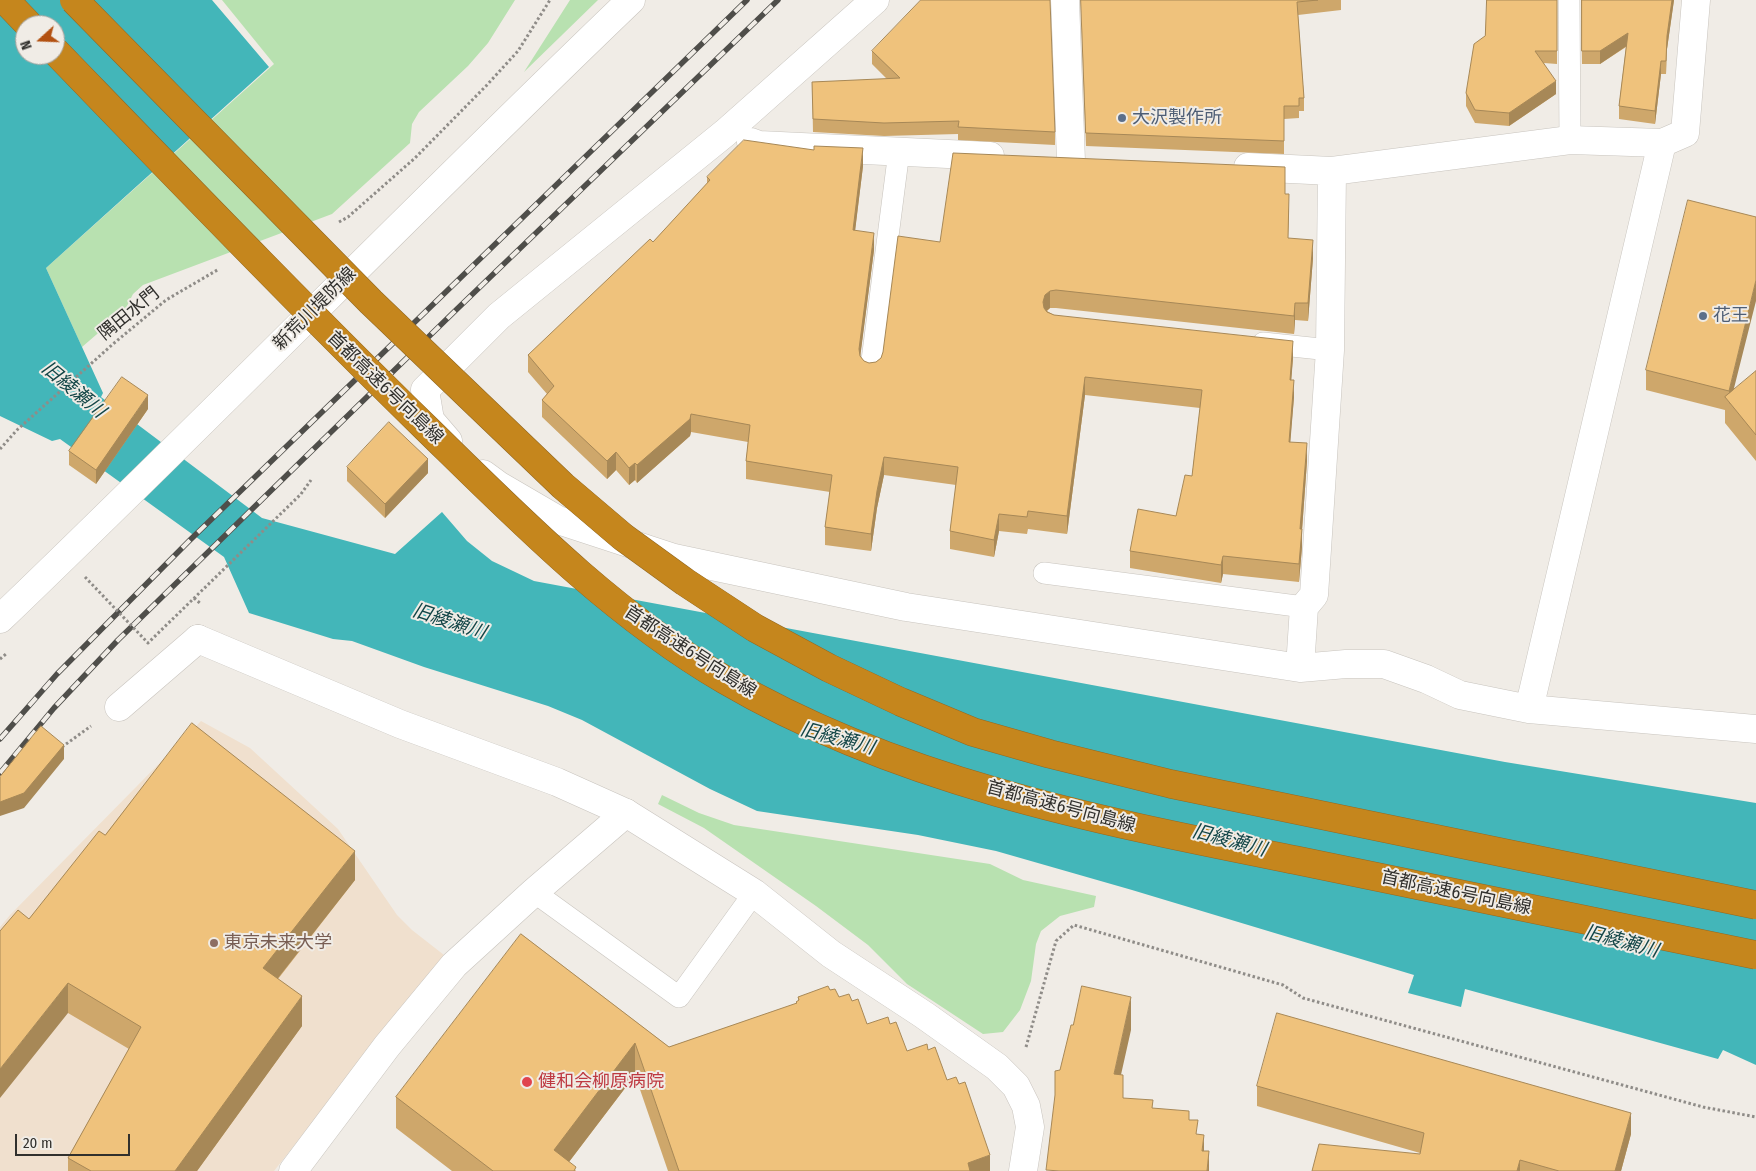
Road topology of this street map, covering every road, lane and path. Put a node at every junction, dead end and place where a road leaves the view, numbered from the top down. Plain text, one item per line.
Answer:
1 (5, 0) edge
2 (74, 0) edge
3 (550, 0) edge
4 (631, 0) edge
5 (875, 0) edge
6 (1065, 0) edge
7 (1569, 0) edge
8 (1696, 0) edge
9 (19, 15) edge
10 (65, 62) edge
11 (725, 132) junction
12 (1570, 140) junction
13 (1662, 143) junction
14 (899, 151) junction
15 (1014, 158) edge
16 (1042, 159) edge
17 (1071, 161) junction
18 (1100, 162) edge
19 (1226, 167) edge
20 (1332, 171) junction
21 (335, 225) dead end
22 (224, 266) dead end
23 (1242, 340) edge
24 (1330, 350) junction
25 (871, 368) edge
26 (0, 448) edge
27 (311, 480) dead end
28 (1044, 573) dead end
29 (85, 577) dead end
30 (194, 598) junction
31 (203, 606) dead end
32 (1304, 607) junction
33 (0, 619) edge
34 (1300, 668) junction
35 (119, 707) joint
36 (1529, 709) junction
37 (1756, 729) edge
38 (55, 752) edge
39 (626, 813) junction
40 (534, 892) junction
41 (754, 893) junction
42 (1756, 905) edge
43 (1756, 955) edge
44 (1016, 1086) junction
45 (1756, 1117) edge
46 (293, 1171) edge
47 (1023, 1171) edge

1 - 9 highway
2 - 42 highway, bridge
3 - 21 path
4 - 33 street, 新荒川堤防線
5 - 11 street
6 - 17 street
7 - 12 lane
8 - 13 street
10 - 43 highway, 首都高速6号向島線, bridge
11 - 14 street
11 - 34 street
12 - 13 street
12 - 20 street
13 - 36 street
14 - 15 street
14 - 25 lane
16 - 17 street
17 - 18 street
19 - 20 street
20 - 24 street
22 - 26 path, 隅田水門
23 - 24 lane
24 - 32 street
27 - 30 path, bridge
28 - 32 lane
29 - 30 path, bridge
30 - 31 path
32 - 34 street
34 - 36 street
35 - 38 path
35 - 39 street
36 - 37 street
39 - 40 street
39 - 41 street
40 - 41 lane
40 - 46 street
41 - 44 street
44 - 45 path
44 - 47 street

